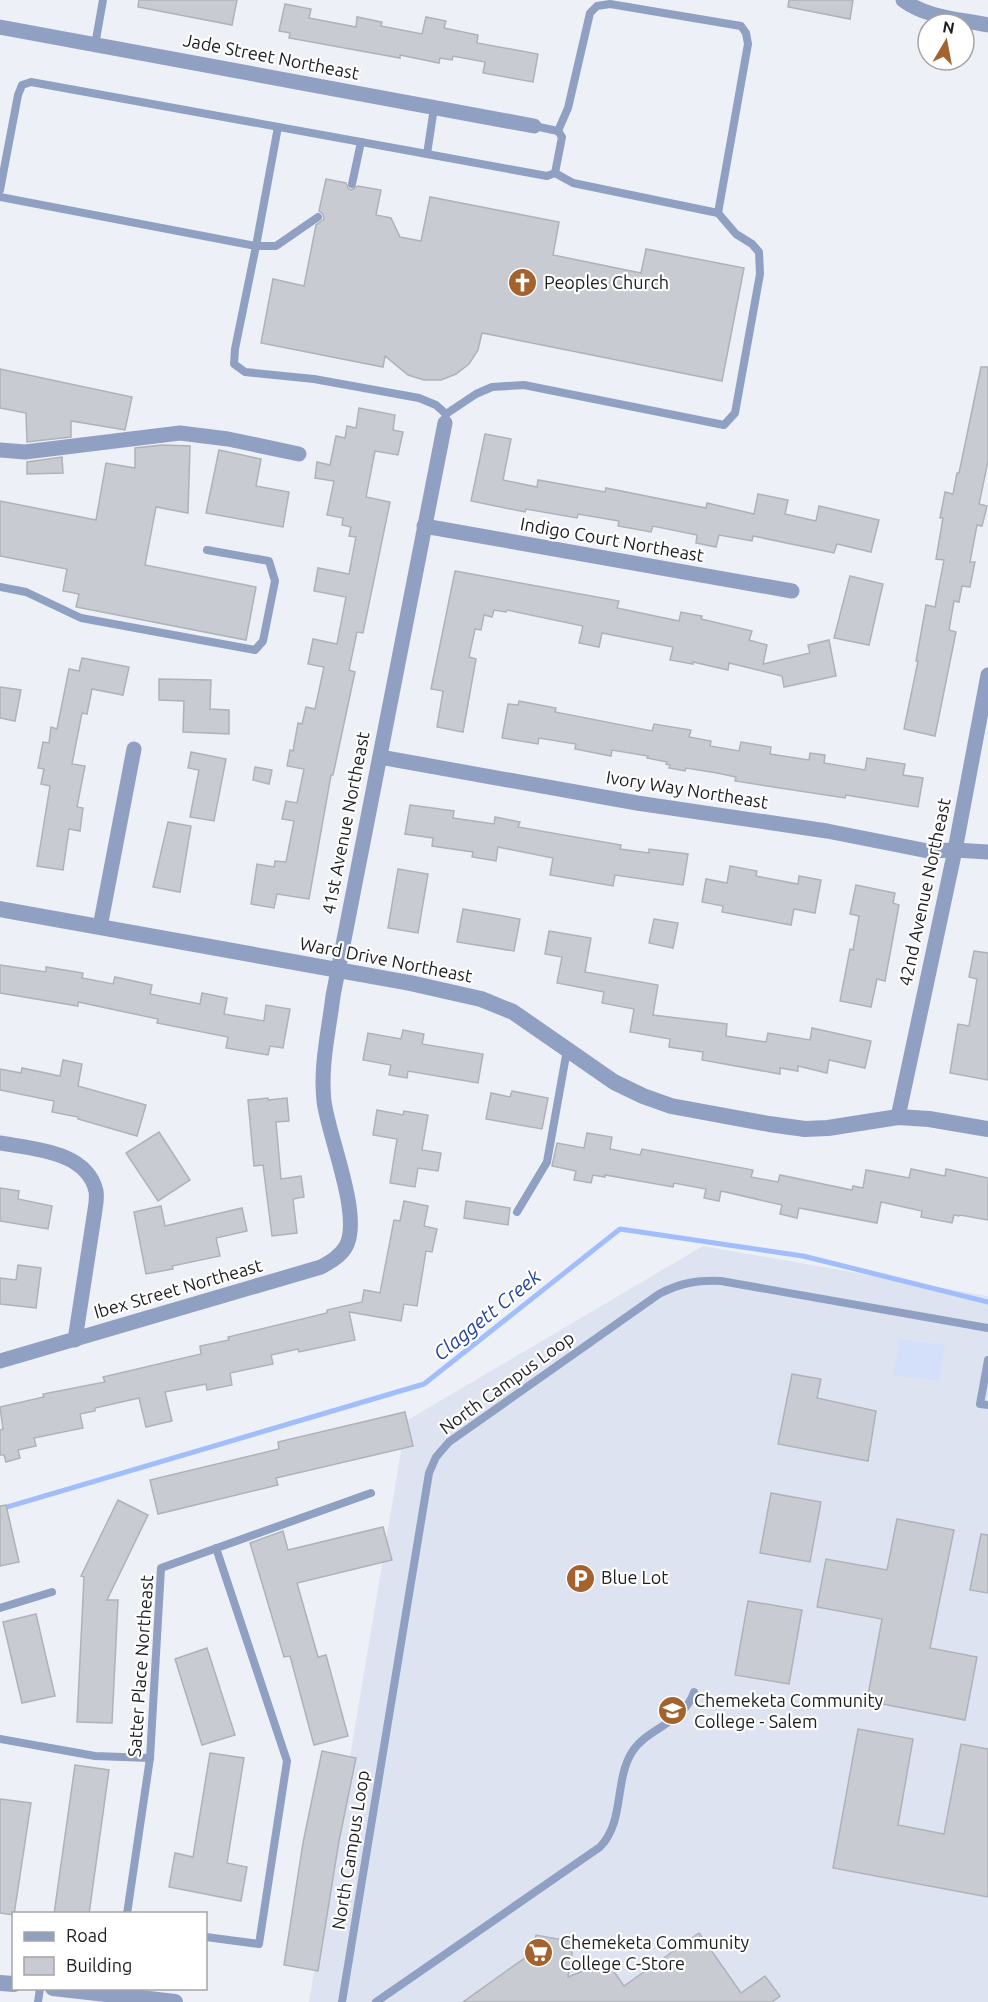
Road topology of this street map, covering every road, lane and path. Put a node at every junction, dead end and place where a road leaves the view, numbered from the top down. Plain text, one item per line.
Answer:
1 (103, 0) edge
2 (903, 0) edge
3 (988, 25) edge
4 (0, 27) edge
5 (95, 45) junction
6 (434, 108) junction
7 (534, 126) joint
8 (278, 127) junction
9 (558, 131) junction
10 (361, 142) junction
11 (427, 154) junction
12 (555, 173) junction
13 (352, 184) dead end
14 (0, 190) edge
15 (0, 197) edge
16 (718, 213) junction
17 (318, 217) dead end
18 (256, 246) junction
19 (445, 419) junction
20 (0, 450) edge
21 (298, 454) dead end
22 (424, 526) junction
23 (207, 550) dead end
24 (0, 587) edge
25 (792, 591) dead end
26 (988, 675) edge
27 (134, 749) dead end
28 (380, 757) junction
29 (955, 850) junction
30 (988, 852) edge
31 (0, 909) edge
32 (100, 927) junction
33 (337, 970) junction
34 (567, 1050) junction
35 (898, 1117) junction
36 (988, 1129) edge
37 (0, 1143) edge
38 (517, 1212) dead end
39 (350, 1232) joint
40 (988, 1328) edge
41 (75, 1340) junction
42 (0, 1361) edge
43 (988, 1364) edge
44 (984, 1405) edge
45 (371, 1493) dead end
46 (216, 1548) junction
47 (52, 1592) dead end
48 (0, 1608) edge
49 (694, 1692) dead end
50 (0, 1739) edge
51 (150, 1758) junction
52 (127, 1912) edge
53 (207, 1936) edge
54 (72, 1990) edge
55 (131, 1993) edge
56 (175, 2002) edge
57 (342, 2002) edge
58 (376, 2002) edge

1 - 5 lane
2 - 3 street
4 - 5 street, Jade Street Northeast
5 - 6 street, Jade Street Northeast
6 - 7 street, Jade Street Northeast
6 - 11 lane
7 - 9 lane
8 - 10 lane
8 - 14 lane
8 - 18 lane
9 - 12 lane
9 - 16 lane
10 - 11 lane
10 - 13 lane
11 - 12 lane
12 - 16 lane
15 - 18 lane
16 - 19 lane
17 - 18 lane
18 - 19 lane
19 - 22 street, 41st Avenue Northeast
20 - 21 street
22 - 25 street, Indigo Court Northeast
22 - 28 street, 41st Avenue Northeast
23 - 24 lane
26 - 29 street, 42nd Avenue Northeast
27 - 32 street
28 - 29 street, Ivory Way Northeast
28 - 33 street, 41st Avenue Northeast
29 - 30 street, Ivory Way Northeast
29 - 35 street, 42nd Avenue Northeast
31 - 32 street, Ward Drive Northeast
32 - 33 street, Ward Drive Northeast
33 - 34 street, Ward Drive Northeast
33 - 39 street, 41st Avenue Northeast
34 - 35 street, Ward Drive Northeast
34 - 38 lane
35 - 36 street, Ward Drive Northeast
37 - 41 street
39 - 41 street, Ibex Street Northeast
40 - 57 lane, North Campus Loop
41 - 42 street, Ibex Street Northeast
43 - 44 lane
45 - 46 lane, Satter Place Northeast
46 - 51 lane, Satter Place Northeast
46 - 53 lane
47 - 48 lane
49 - 58 lane
50 - 51 lane
51 - 52 lane, Satter Place Northeast
54 - 55 street
55 - 56 street

